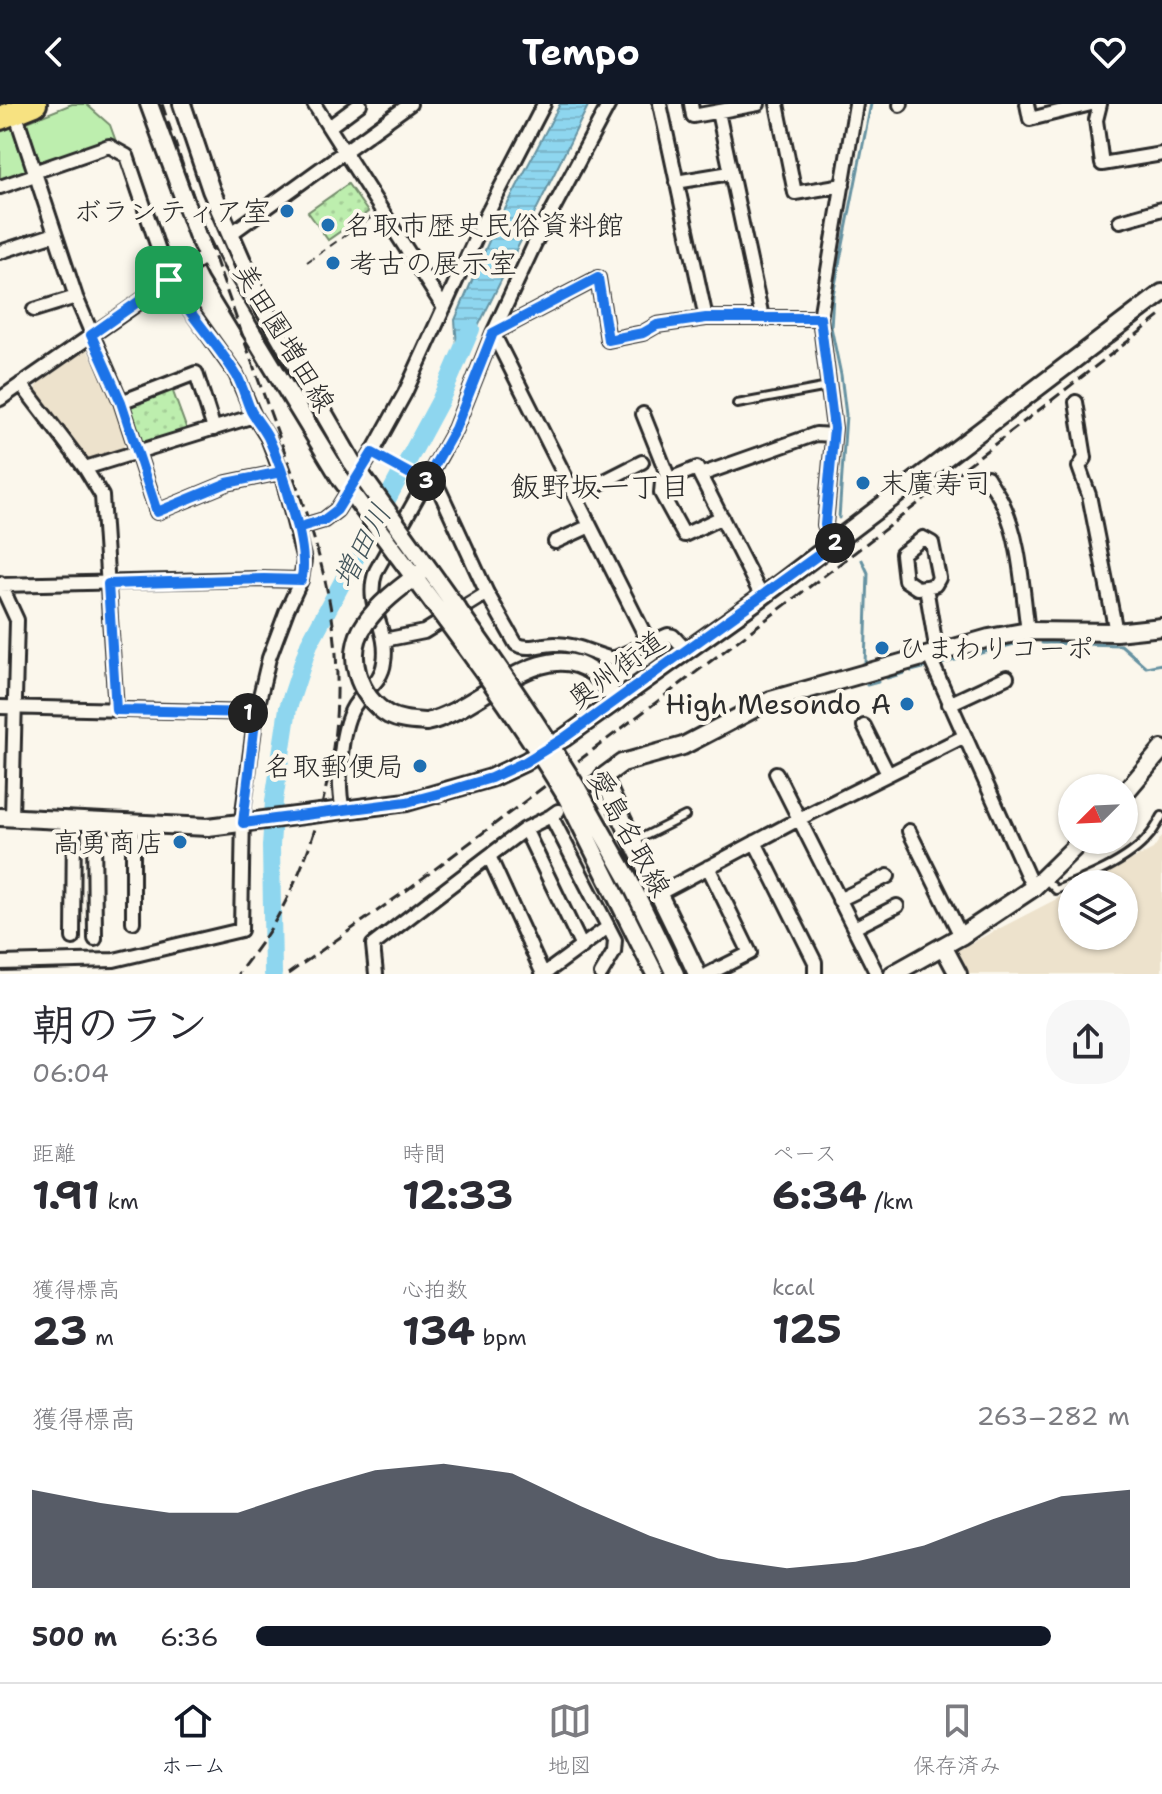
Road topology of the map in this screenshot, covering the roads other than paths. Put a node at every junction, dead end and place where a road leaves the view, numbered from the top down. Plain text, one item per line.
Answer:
1 (149, 104) edge
2 (182, 104) edge
3 (314, 104) edge
4 (360, 104) edge
5 (410, 104) edge
6 (544, 104) edge
7 (609, 104) edge
8 (660, 104) edge
9 (691, 104) edge
10 (777, 104) edge
11 (856, 104) edge
12 (1027, 104) edge
13 (1090, 104) edge
14 (1100, 104) edge
15 (750, 105) edge
16 (16, 111) edge
17 (718, 112) junction
18 (329, 127) junction
19 (345, 153) junction
20 (1162, 154) edge
21 (730, 173) junction
22 (34, 174) junction
23 (676, 182) junction
24 (843, 185) junction
25 (0, 187) edge
26 (1162, 209) edge
27 (1120, 221) dead end
28 (55, 234) junction
29 (229, 235) junction
30 (0, 252) edge
31 (207, 255) junction
32 (169, 280) junction
33 (1162, 293) edge
34 (76, 297) junction
35 (444, 308) junction
36 (34, 310) dead end
37 (762, 317) junction
38 (706, 318) junction
39 (820, 318) junction
40 (493, 333) junction
41 (91, 335) junction
42 (21, 384) junction
43 (829, 387) junction
44 (0, 399) edge
45 (121, 402) junction
46 (1076, 402) dead end
47 (737, 404) dead end
48 (643, 414) dead end
49 (254, 416) junction
50 (214, 429) junction
51 (833, 435) junction
52 (137, 452) junction
53 (642, 462) dead end
54 (85, 468) junction
55 (281, 472) junction
56 (700, 475) junction
57 (987, 477) dead end
58 (669, 479) junction
59 (425, 482) junction
60 (575, 496) junction
61 (722, 517) junction
62 (590, 526) junction
63 (297, 528) junction
64 (555, 542) dead end
65 (835, 543) junction
66 (428, 566) junction
67 (413, 578) junction
68 (301, 580) junction
69 (108, 584) junction
70 (0, 585) edge
71 (926, 587) dead end
72 (487, 593) junction
73 (762, 597) junction
74 (1162, 627) edge
75 (1028, 631) junction
76 (1116, 632) junction
77 (384, 640) junction
78 (649, 643) junction
79 (686, 650) junction
80 (933, 654) junction
81 (1007, 677) dead end
82 (617, 701) junction
83 (949, 704) junction
84 (0, 707) edge
85 (14, 707) junction
86 (116, 710) junction
87 (256, 713) junction
88 (864, 726) dead end
89 (965, 736) junction
90 (1162, 749) edge
91 (776, 773) dead end
92 (888, 774) junction
93 (1138, 777) edge
94 (574, 795) junction
95 (343, 811) junction
96 (685, 816) dead end
97 (1162, 816) edge
98 (6, 817) edge
99 (799, 819) junction
100 (74, 821) junction
101 (94, 822) junction
102 (246, 822) junction
103 (133, 824) junction
104 (525, 829) junction
105 (909, 831) dead end
106 (755, 842) junction
107 (632, 843) junction
108 (1068, 854) edge
109 (489, 856) junction
110 (708, 867) junction
111 (888, 876) dead end
112 (1038, 883) junction
113 (660, 893) junction
114 (839, 900) junction
115 (897, 906) dead end
116 (133, 922) dead end
117 (608, 927) junction
118 (854, 928) junction
119 (961, 936) junction
120 (73, 938) dead end
121 (95, 939) dead end
122 (943, 946) junction
123 (582, 947) junction
124 (0, 963) edge
125 (49, 967) edge
126 (376, 974) edge
127 (544, 974) edge
128 (601, 974) edge
129 (655, 974) edge
130 (675, 974) edge
131 (697, 974) edge
132 (708, 974) edge
133 (815, 974) edge
134 (877, 974) edge
135 (893, 974) edge
136 (958, 974) edge

1 - 31 main road, 美田園増田線
2 - 29 main road, 美田園増田線
3 - 18 street
4 - 18 street
5 - 19 street
6 - 35 street
7 - 40 street
8 - 23 street
9 - 17 street
10 - 24 street
11 - 24 street
12 - 13 street
14 - 20 street
15 - 17 street
16 - 22 street
17 - 21 street
18 - 19 street
19 - 29 street
19 - 35 street
21 - 23 street
21 - 37 street
22 - 25 street
22 - 28 street
22 - 32 street
23 - 38 street
24 - 39 street
26 - 27 street
28 - 30 street
28 - 34 street
29 - 66 main road, 美田園増田線, bridge
31 - 32 street
31 - 67 main road, 美田園増田線, bridge
32 - 41 street
32 - 49 street
33 - 65 main road, 奥州街道
34 - 36 street
34 - 41 street
35 - 63 street
37 - 38 street
37 - 39 street
38 - 40 street
39 - 43 street
40 - 59 street
40 - 60 street
41 - 42 street
41 - 45 street
42 - 44 street
42 - 54 street
43 - 47 lane
43 - 51 street
45 - 50 street
45 - 52 street
46 - 76 street
48 - 58 street
49 - 50 street
49 - 55 street
50 - 52 street
51 - 56 street
51 - 65 street
52 - 54 street
52 - 55 street
53 - 60 street
54 - 69 street
55 - 63 street
56 - 58 street
56 - 61 street
57 - 75 street
58 - 61 street
59 - 72 street
59 - 77 street
60 - 62 street
61 - 73 street
62 - 64 street
62 - 78 street
63 - 68 street
65 - 73 main road, 奥州街道
66 - 67 main road, bridge
66 - 94 main road, 愛島名取線, bridge
67 - 82 main road, bridge
67 - 94 main road, 愛島名取線, bridge
68 - 69 street
68 - 87 street
69 - 70 street
69 - 86 street
70 - 85 street
71 - 80 street
72 - 77 street
72 - 78 street
73 - 79 main road, 奥州街道
74 - 76 main road
75 - 76 main road
75 - 80 main road
77 - 95 street
78 - 79 street
79 - 82 main road, 奥州街道
80 - 83 street
80 - 94 main road
81 - 83 street
82 - 95 main road, 奥州街道
83 - 89 street
84 - 85 street
85 - 86 street
85 - 98 street
86 - 87 street
87 - 102 street
88 - 92 street
89 - 92 street
89 - 112 street
90 - 93 main road
91 - 99 street
92 - 99 street
94 - 104 street
94 - 107 main road
94 - 117 street
94 - 129 main road, 愛島名取線
94 - 130 main road, 愛島名取線
95 - 102 main road, 奥州街道
96 - 107 lane
97 - 112 lane
98 - 100 main road, 奥州街道
99 - 106 street
99 - 114 street
100 - 101 main road, 奥州街道
100 - 120 street
101 - 103 main road, 奥州街道
101 - 121 street
102 - 103 main road, 奥州街道
102 - 125 street
103 - 116 street
104 - 109 street
104 - 123 street
105 - 119 street
106 - 110 street
106 - 133 street
107 - 113 main road
108 - 112 main road
109 - 126 street
109 - 127 street
110 - 113 street
110 - 132 street
111 - 114 street
112 - 119 main road
113 - 131 main road
114 - 118 street
115 - 118 street
117 - 123 street
117 - 128 street
118 - 134 street
119 - 122 main road
122 - 135 main road
122 - 136 main road
123 - 127 street
124 - 125 street

